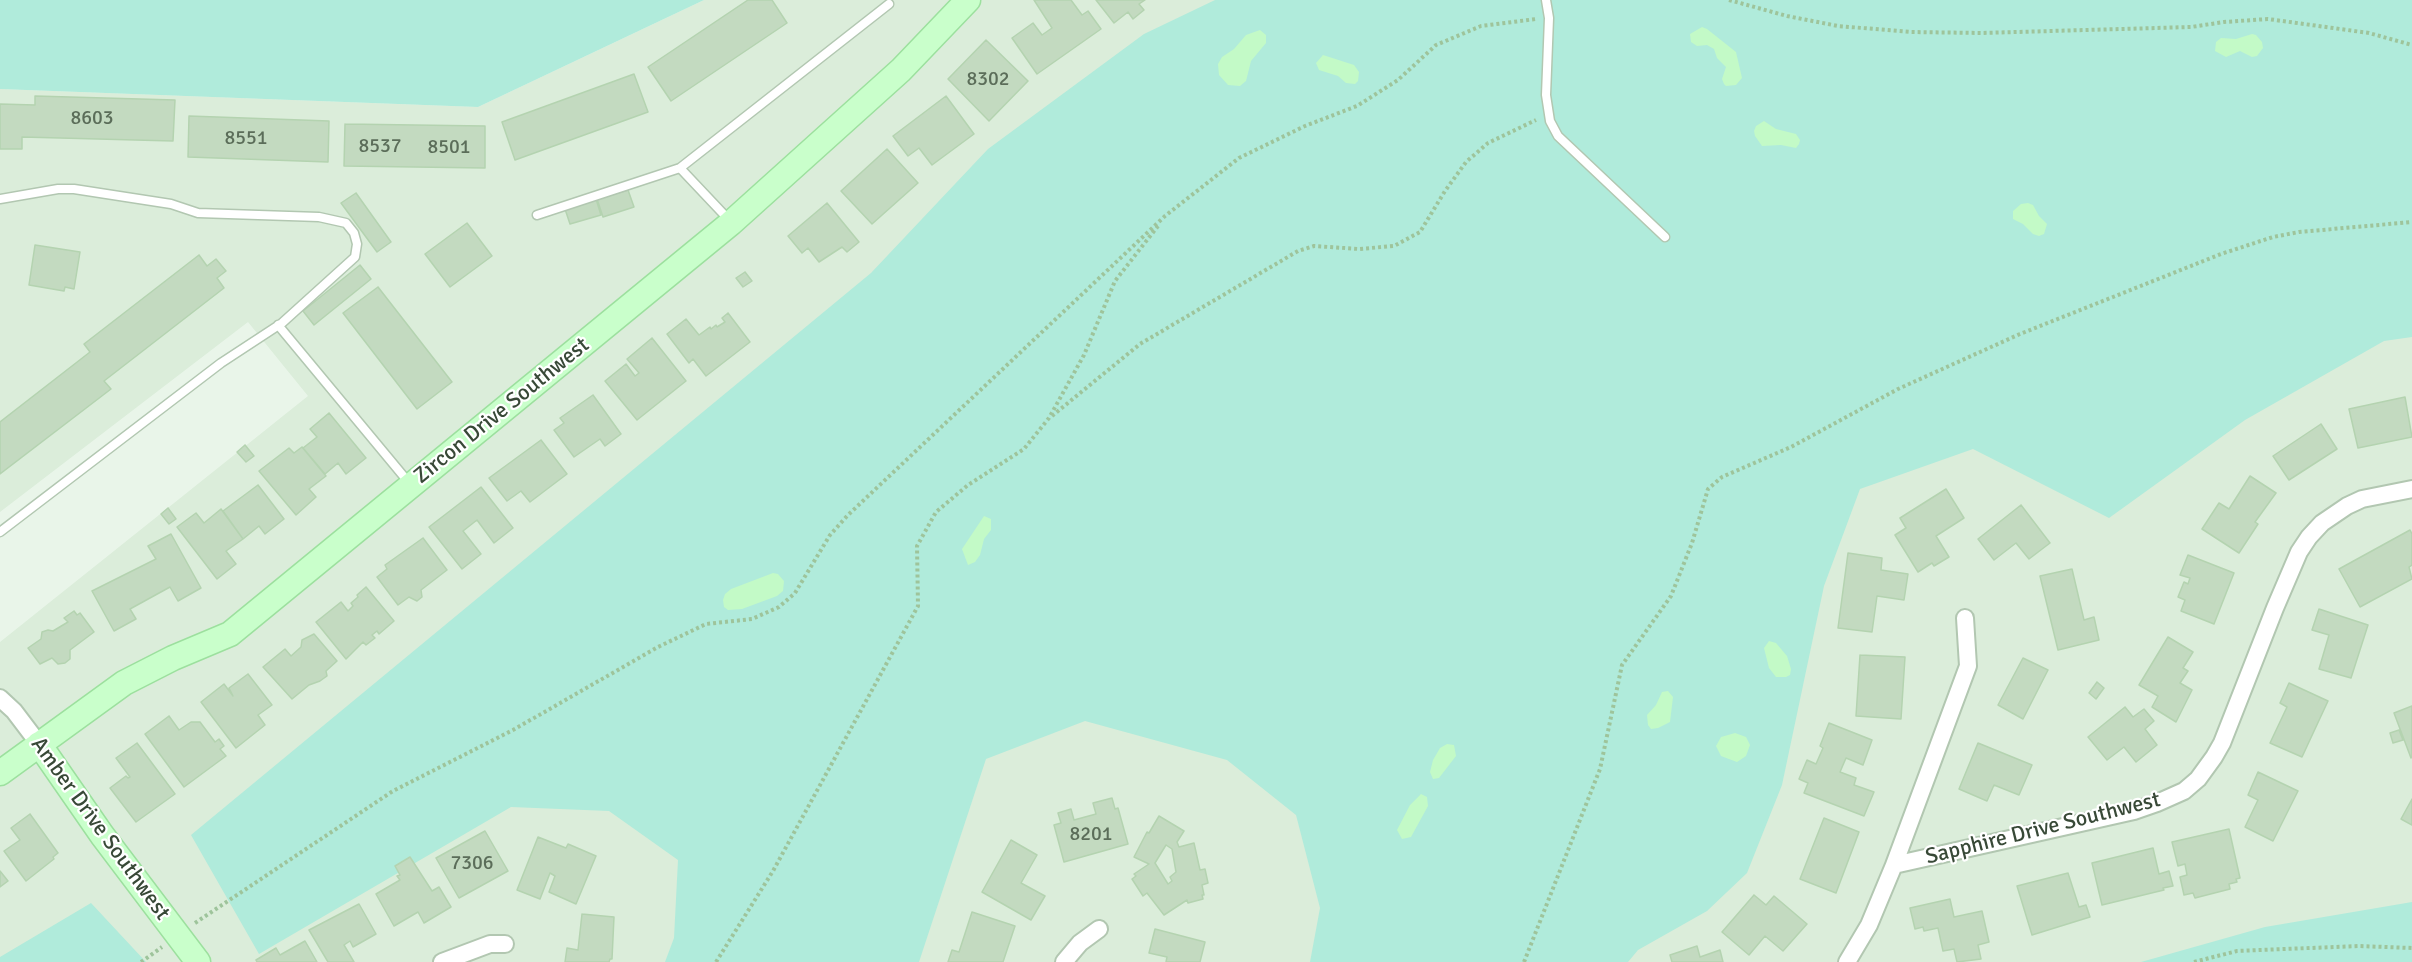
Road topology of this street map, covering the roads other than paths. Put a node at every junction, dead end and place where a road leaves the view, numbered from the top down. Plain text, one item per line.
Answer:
1 (968, 0) edge
2 (1546, 0) edge
3 (889, 4) dead end
4 (680, 168) junction
5 (0, 199) edge
6 (537, 215) dead end
7 (731, 223) junction
8 (1665, 237) dead end
9 (278, 325) junction
10 (411, 485) junction
11 (2412, 489) edge
12 (0, 532) edge
13 (1965, 618) dead end
14 (0, 698) edge
15 (39, 744) junction
16 (0, 773) edge
17 (1894, 865) junction
18 (1099, 929) dead end
19 (505, 944) dead end
20 (198, 962) edge
21 (442, 962) edge
22 (1065, 962) edge
23 (1847, 962) edge

1 - 7 street, Zircon Drive Southwest
2 - 8 lane
3 - 4 lane
4 - 6 lane
4 - 7 lane
5 - 9 lane
7 - 10 street, Zircon Drive Southwest
9 - 10 lane
9 - 12 lane
10 - 15 street, Zircon Drive Southwest
11 - 17 street, Sapphire Drive Southwest
13 - 17 street
14 - 15 street, Amber Drive Southwest
15 - 16 street, Zircon Drive Southwest
15 - 20 street, Amber Drive Southwest
17 - 23 street, Sapphire Drive Southwest
18 - 22 street
19 - 21 street

